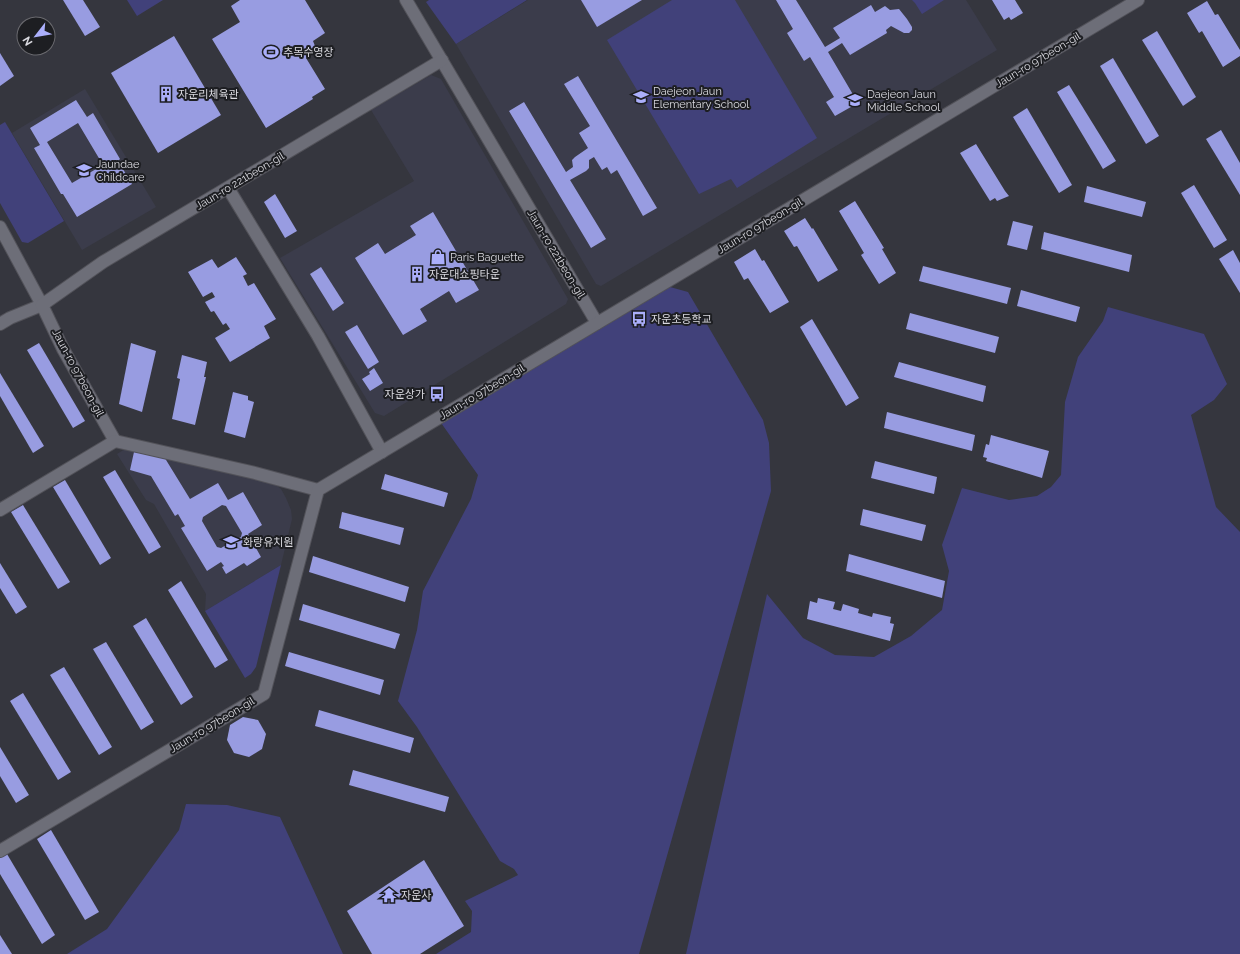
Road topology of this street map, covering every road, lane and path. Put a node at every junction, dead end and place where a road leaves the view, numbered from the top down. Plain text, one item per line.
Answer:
1 (406, 0) edge
2 (1138, 0) edge
3 (442, 60) junction
4 (228, 188) junction
5 (0, 227) edge
6 (42, 305) junction
7 (597, 323) junction
8 (0, 324) edge
9 (115, 441) junction
10 (382, 452) junction
11 (318, 490) junction
12 (0, 510) edge
13 (0, 851) edge

1 - 3 street, Jaun-ro 221beon-gil
2 - 7 street, Jaun-ro 97beon-gil
3 - 4 street, Jaun-ro 221beon-gil
3 - 7 street, Jaun-ro 221beon-gil
4 - 6 street, Jaun-ro 221beon-gil
4 - 10 street
5 - 6 street, Jaun-ro 97beon-gil
6 - 8 street, Jaun-ro 221beon-gil
6 - 9 street, Jaun-ro 97beon-gil
7 - 10 street, Jaun-ro 97beon-gil
9 - 11 street
9 - 12 street
10 - 11 street, Jaun-ro 97beon-gil
11 - 13 street, Jaun-ro 97beon-gil

